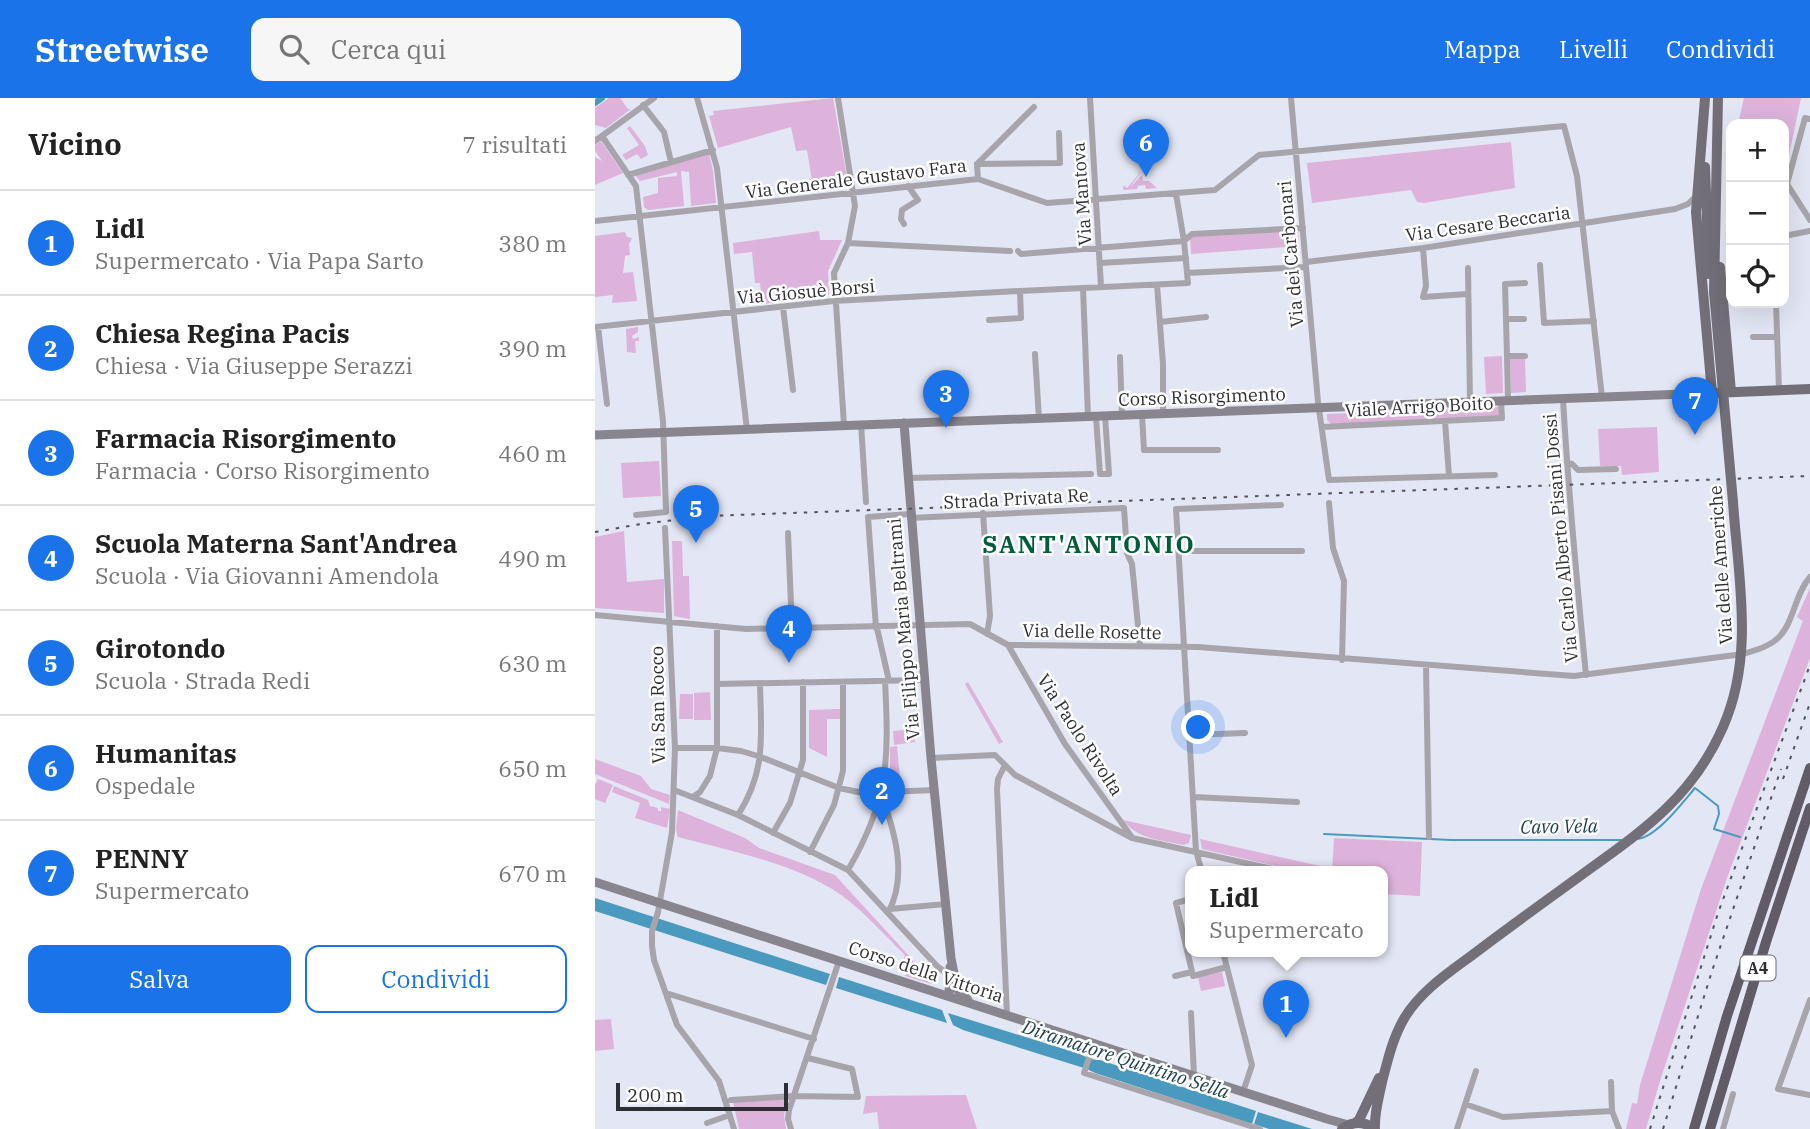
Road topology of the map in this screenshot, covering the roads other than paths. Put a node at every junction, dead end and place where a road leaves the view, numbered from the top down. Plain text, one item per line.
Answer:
1 (654, 98) edge
2 (697, 98) edge
3 (838, 98) edge
4 (1090, 98) edge
5 (1291, 98) edge
6 (1705, 98) edge
7 (1718, 98) edge
8 (643, 105) junction
9 (1034, 107) dead end
10 (1810, 119) edge
11 (1704, 127) junction
12 (1059, 133) dead end
13 (601, 136) junction
14 (595, 141) edge
15 (713, 150) junction
16 (1296, 151) junction
17 (671, 162) junction
18 (977, 164) junction
19 (628, 175) junction
20 (978, 179) junction
21 (908, 186) junction
22 (854, 193) junction
23 (1698, 193) junction
24 (1176, 194) junction
25 (1095, 199) junction
26 (722, 208) junction
27 (1675, 209) junction
28 (1696, 212) junction
29 (639, 216) junction
30 (1716, 219) junction
31 (1810, 220) edge
32 (595, 221) edge
33 (904, 224) dead end
34 (1582, 224) junction
35 (1303, 228) junction
36 (1810, 231) edge
37 (1707, 233) junction
38 (1789, 235) edge
39 (1184, 241) junction
40 (848, 243) junction
41 (1099, 248) junction
42 (1423, 248) junction
43 (1186, 258) junction
44 (1100, 263) junction
45 (1306, 265) junction
46 (1541, 265) dead end
47 (1468, 268) dead end
48 (1187, 273) junction
49 (1525, 283) dead end
50 (1157, 285) junction
51 (1083, 288) junction
52 (1101, 288) junction
53 (1020, 291) junction
54 (1714, 292) junction
55 (1468, 294) junction
56 (834, 301) junction
57 (783, 307) junction
58 (1776, 308) edge
59 (734, 312) junction
60 (1206, 317) dead end
61 (1506, 319) junction
62 (1524, 319) dead end
63 (989, 320) dead end
64 (651, 321) junction
65 (1594, 321) junction
66 (1160, 322) junction
67 (596, 327) edge
68 (1753, 337) dead end
69 (1777, 337) junction
70 (1035, 354) dead end
71 (1507, 356) junction
72 (1525, 356) dead end
73 (1120, 357) dead end
74 (1810, 389) edge
75 (793, 390) dead end
76 (1779, 390) junction
77 (1731, 392) junction
78 (1712, 393) junction
79 (1602, 397) junction
80 (1563, 398) junction
81 (1504, 400) junction
82 (1470, 402) junction
83 (607, 404) dead end
84 (1319, 408) junction
85 (1163, 414) junction
86 (1142, 415) junction
87 (1122, 416) junction
88 (1097, 417) junction
89 (1039, 419) junction
90 (1445, 421) junction
91 (904, 423) junction
92 (861, 424) junction
93 (844, 425) junction
94 (1322, 427) junction
95 (747, 430) junction
96 (663, 433) junction
97 (595, 435) edge
98 (1218, 450) dead end
99 (1567, 463) junction
100 (1616, 469) dead end
101 (1091, 474) dead end
102 (1495, 475) dead end
103 (1449, 476) junction
104 (908, 478) junction
105 (866, 502) dead end
106 (1329, 503) dead end
107 (1281, 505) dead end
108 (983, 513) junction
109 (636, 515) dead end
110 (910, 516) junction
111 (665, 528) dead end
112 (788, 533) dead end
113 (1179, 551) junction
114 (1302, 551) dead end
115 (1810, 577) edge
116 (595, 615) edge
117 (669, 621) junction
118 (717, 626) junction
119 (920, 627) junction
120 (792, 628) junction
121 (876, 628) junction
122 (987, 634) junction
123 (1008, 645) junction
124 (1140, 646) junction
125 (1184, 647) junction
126 (1743, 654) junction
127 (1342, 660) junction
128 (1426, 666) junction
129 (1586, 675) junction
130 (924, 680) junction
131 (887, 681) junction
132 (803, 682) junction
133 (843, 682) junction
134 (760, 683) junction
135 (717, 684) junction
136 (1245, 733) dead end
137 (1190, 735) junction
138 (675, 748) junction
139 (717, 748) junction
140 (761, 757) junction
141 (931, 758) junction
142 (1005, 765) junction
143 (1810, 768) edge
144 (800, 772) junction
145 (839, 788) junction
146 (674, 790) junction
147 (934, 790) junction
148 (882, 794) junction
149 (693, 797) junction
150 (1193, 797) junction
151 (1297, 803) dead end
152 (1810, 808) edge
153 (738, 815) junction
154 (1810, 828) edge
155 (773, 833) junction
156 (1429, 837) dead end
157 (1132, 838) junction
158 (1196, 851) junction
159 (810, 852) junction
160 (1200, 866) edge
161 (1260, 866) edge
162 (848, 870) junction
163 (1795, 874) dead end
164 (595, 882) edge
165 (1185, 900) edge
166 (659, 903) junction
167 (946, 904) junction
168 (889, 911) junction
169 (1185, 942) edge
170 (1189, 957) edge
171 (1224, 957) edge
172 (951, 958) junction
173 (839, 961) junction
174 (1227, 967) junction
175 (1192, 972) junction
176 (950, 976) junction
177 (1175, 976) dead end
178 (666, 993) junction
179 (953, 994) junction
180 (1810, 1000) edge
181 (1191, 1013) dead end
182 (1007, 1015) junction
183 (814, 1039) junction
184 (1094, 1043) junction
185 (1741, 1044) dead end
186 (808, 1058) junction
187 (1387, 1062) junction
188 (1476, 1071) dead end
189 (1194, 1075) junction
190 (1611, 1082) dead end
191 (1723, 1082) junction
192 (1243, 1092) junction
193 (1733, 1094) dead end
194 (1810, 1095) edge
195 (794, 1096) junction
196 (731, 1100) dead end
197 (1465, 1104) junction
198 (1612, 1111) junction
199 (730, 1115) junction
200 (1327, 1119) junction
201 (706, 1123) dead end
202 (1349, 1125) edge
203 (734, 1129) edge
204 (791, 1129) edge
205 (1260, 1129) edge
206 (1334, 1129) edge
207 (1375, 1129) edge
208 (1457, 1129) edge
209 (1619, 1129) edge
210 (1695, 1129) edge
211 (1710, 1129) edge
212 (1723, 1129) edge

1 - 8 street
2 - 15 street
3 - 22 street
4 - 25 street, Via Mantova
5 - 16 street, Via dei Carbonari
6 - 11 main road
7 - 30 main road, Via delle Americhe
8 - 13 street
8 - 17 street
9 - 18 street
10 - 31 street
11 - 23 main road
11 - 37 main road, Via delle Americhe
12 - 18 street
13 - 14 street
13 - 19 street
15 - 17 street
15 - 26 street
16 - 24 street, Via Generale Gustavo Fara
16 - 34 street, Via Generale Gustavo Fara
16 - 35 street, Via dei Carbonari
17 - 19 street
18 - 20 street
19 - 29 street
20 - 21 street, Via Generale Gustavo Fara
20 - 25 street, Via Generale Gustavo Fara
21 - 22 street, Via Generale Gustavo Fara
21 - 33 street
22 - 26 street, Via Generale Gustavo Fara
22 - 40 street
23 - 27 street, Via Cesare Beccaria
23 - 28 main road
24 - 25 street, Via Generale Gustavo Fara
24 - 39 street
25 - 41 street, Via Mantova
26 - 29 street, Via Generale Gustavo Fara
26 - 59 street
27 - 28 street, Via Cesare Beccaria
27 - 34 street, Via Cesare Beccaria
28 - 37 main road
28 - 78 main road
29 - 32 street, Via Generale Gustavo Fara
29 - 64 street
30 - 54 main road, Via delle Americhe
30 - 77 main road
34 - 42 street, Via Cesare Beccaria
34 - 65 street
35 - 39 street
35 - 45 street, Via dei Carbonari
36 - 38 street
37 - 54 main road, Via delle Americhe
39 - 41 street
39 - 43 street
40 - 41 street
40 - 56 street
41 - 44 street, Via Mantova
42 - 45 street, Via Cesare Beccaria
42 - 55 street
43 - 44 street
43 - 48 street
44 - 52 street, Via Mantova
45 - 48 street, Via Cesare Beccaria
45 - 84 street, Via dei Carbonari
46 - 65 street
47 - 55 street
48 - 50 street, Via Giosuè Borsi
49 - 61 street
50 - 52 street, Via Giosuè Borsi
50 - 66 street
51 - 52 street, Via Giosuè Borsi
51 - 53 street, Via Giosuè Borsi
51 - 88 street
53 - 56 street, Via Giosuè Borsi
53 - 63 street
54 - 126 main road, Via delle Americhe, bridge
55 - 82 street
56 - 57 street, Via Giosuè Borsi
56 - 93 street
57 - 59 street, Via Giosuè Borsi
57 - 75 street
58 - 69 street
59 - 64 street, Via Giosuè Borsi
59 - 95 street
60 - 66 street
61 - 62 street
61 - 71 street
64 - 67 street, Via Giosuè Borsi
64 - 96 street
65 - 79 street
66 - 85 street
67 - 83 street
68 - 69 street
69 - 76 street
70 - 89 street
71 - 72 street
71 - 81 street
73 - 87 street
74 - 76 main road, Corso Risorgimento
76 - 77 main road, Corso Risorgimento
77 - 78 main road, Corso Risorgimento
78 - 79 main road, Corso Risorgimento
79 - 80 main road, Corso Risorgimento
80 - 81 main road, Corso Risorgimento
80 - 99 street, Via Carlo Alberto Pisani Dossi
81 - 82 main road, Corso Risorgimento
81 - 90 street, Viale Arrigo Boito
82 - 84 main road, Corso Risorgimento
84 - 85 main road, Corso Risorgimento
84 - 94 street, Via dei Carbonari
85 - 86 main road, Corso Risorgimento
86 - 87 main road, Corso Risorgimento
86 - 98 street
87 - 88 main road, Corso Risorgimento
88 - 88 street
88 - 89 main road, Corso Risorgimento
89 - 91 main road, Corso Risorgimento
90 - 94 street, Viale Arrigo Boito
90 - 103 street
91 - 92 main road, Corso Risorgimento
91 - 104 main road, Via Filippo Maria Beltrami
92 - 93 main road, Corso Risorgimento
92 - 105 street
93 - 95 main road, Corso Risorgimento
94 - 103 street, Via dei Carbonari
95 - 96 main road, Corso Risorgimento
96 - 97 main road, Corso Risorgimento
96 - 109 street
99 - 100 street
99 - 129 street, Via Carlo Alberto Pisani Dossi
101 - 104 street
102 - 103 street
104 - 110 main road, Via Filippo Maria Beltrami
106 - 127 street
107 - 113 street
108 - 110 street, Strada Privata Re
108 - 122 street
108 - 124 street, Strada Privata Re
110 - 119 main road, Via Filippo Maria Beltrami
110 - 121 street, Strada Privata Re
111 - 117 street, Via San Rocco
112 - 120 street
113 - 114 street
113 - 125 street
115 - 126 street, Via delle Rosette
116 - 117 street, Via delle Rosette
117 - 118 street, Via delle Rosette
117 - 138 street, Via San Rocco
118 - 120 street, Via delle Rosette
118 - 135 street
119 - 121 street, Via delle Rosette
119 - 122 street, Via delle Rosette
119 - 130 main road, Via Filippo Maria Beltrami
120 - 121 street, Via delle Rosette
121 - 131 street
122 - 123 street, Via delle Rosette
123 - 124 street, Via delle Rosette
123 - 157 street, Via Paolo Rivolta
124 - 125 street, Via delle Rosette
125 - 127 street, Via delle Rosette
125 - 137 street
126 - 129 street, Via delle Rosette
126 - 187 main road, Via delle Americhe
127 - 128 street, Via delle Rosette
128 - 129 street, Via delle Rosette
128 - 156 street
130 - 131 street
130 - 141 main road, Via Filippo Maria Beltrami
131 - 133 street
131 - 148 street
132 - 133 street
132 - 134 street
132 - 144 street
133 - 145 street
134 - 135 street
134 - 140 street
135 - 139 street
136 - 137 street
137 - 150 street
138 - 139 street
138 - 146 street, Via San Rocco
139 - 140 street
139 - 149 street
140 - 144 street
140 - 153 street
141 - 142 street
141 - 147 main road, Via Filippo Maria Beltrami
142 - 157 street
142 - 182 street
143 - 210 highway, A4
144 - 145 street
144 - 155 street
145 - 148 street
145 - 159 street
146 - 149 street
146 - 166 street, Via San Rocco
147 - 148 street
147 - 167 main road, Via Filippo Maria Beltrami
148 - 162 street
148 - 168 street
149 - 153 street
150 - 151 street
150 - 158 street
152 - 191 highway, A4
153 - 155 street
154 - 163 highway
155 - 159 street
157 - 158 street
158 - 160 street
158 - 161 street
159 - 162 street
162 - 168 street
164 - 166 main road, Corso della Vittoria
165 - 169 street
166 - 173 main road, Corso della Vittoria
166 - 178 street, Via San Rocco
167 - 168 street
167 - 172 main road, Via Filippo Maria Beltrami
168 - 176 street
170 - 175 street
171 - 174 street
172 - 176 main road, Via Filippo Maria Beltrami
172 - 179 main road, Via Filippo Maria Beltrami
173 - 179 main road, Corso della Vittoria
173 - 183 street
174 - 175 street
174 - 192 street
175 - 177 street
176 - 179 main road, Via Filippo Maria Beltrami
178 - 183 street
178 - 199 street, Via San Rocco
179 - 182 main road, Corso della Vittoria
180 - 194 street
181 - 189 street
182 - 184 main road, Corso della Vittoria
183 - 186 street
184 - 189 main road, Corso della Vittoria
184 - 205 street
185 - 191 highway
186 - 195 street
186 - 195 street
187 - 202 main road, Via delle Americhe
187 - 207 main road, Via delle Americhe
188 - 197 street
189 - 192 main road, Corso della Vittoria
190 - 198 street
191 - 211 highway, A4
192 - 200 main road, Corso della Vittoria
193 - 212 street
195 - 196 street
195 - 204 street
197 - 198 street
197 - 208 street
198 - 209 street
199 - 201 street
199 - 203 street, Via San Rocco
200 - 202 main road, Corso della Vittoria
200 - 206 main road
202 - 207 main road

